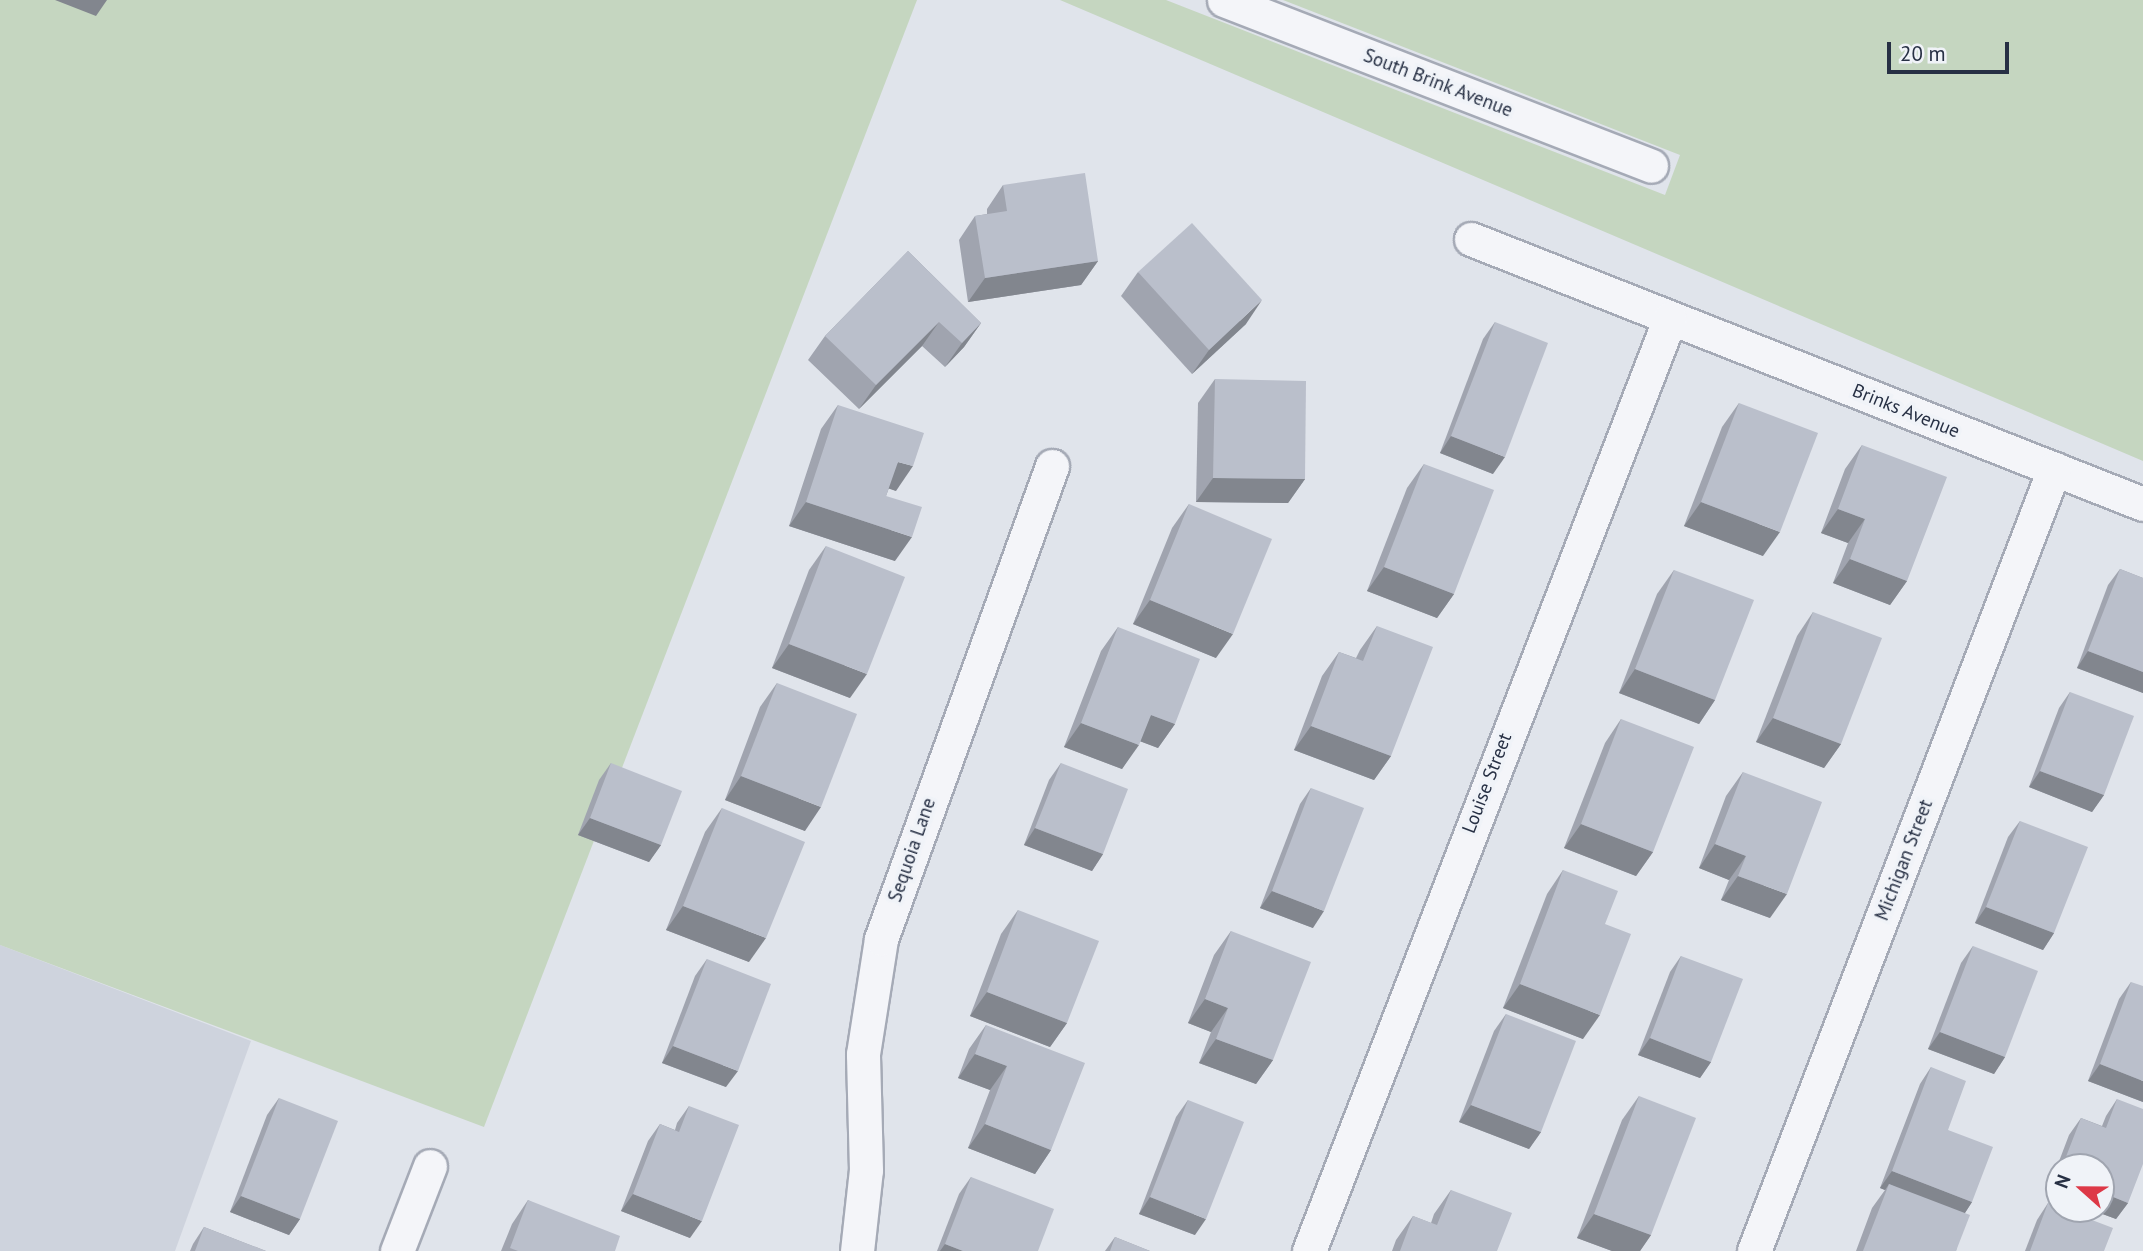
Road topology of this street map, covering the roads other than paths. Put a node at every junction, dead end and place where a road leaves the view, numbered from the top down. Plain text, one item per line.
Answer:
1 (1224, 0) edge
2 (1651, 166) dead end
3 (1471, 239) dead end
4 (1670, 318) junction
5 (1052, 466) dead end
6 (2054, 469) junction
7 (2143, 503) edge
8 (430, 1166) dead end
9 (397, 1251) edge
10 (857, 1251) edge
11 (1308, 1251) edge
12 (1754, 1251) edge

1 - 2 street, South Brink Avenue
3 - 4 street
4 - 6 street, Brinks Avenue
4 - 11 street, Louise Street
5 - 10 street, Sequoia Lane
6 - 7 street, Brinks Avenue
6 - 12 street, Michigan Street
8 - 9 street

